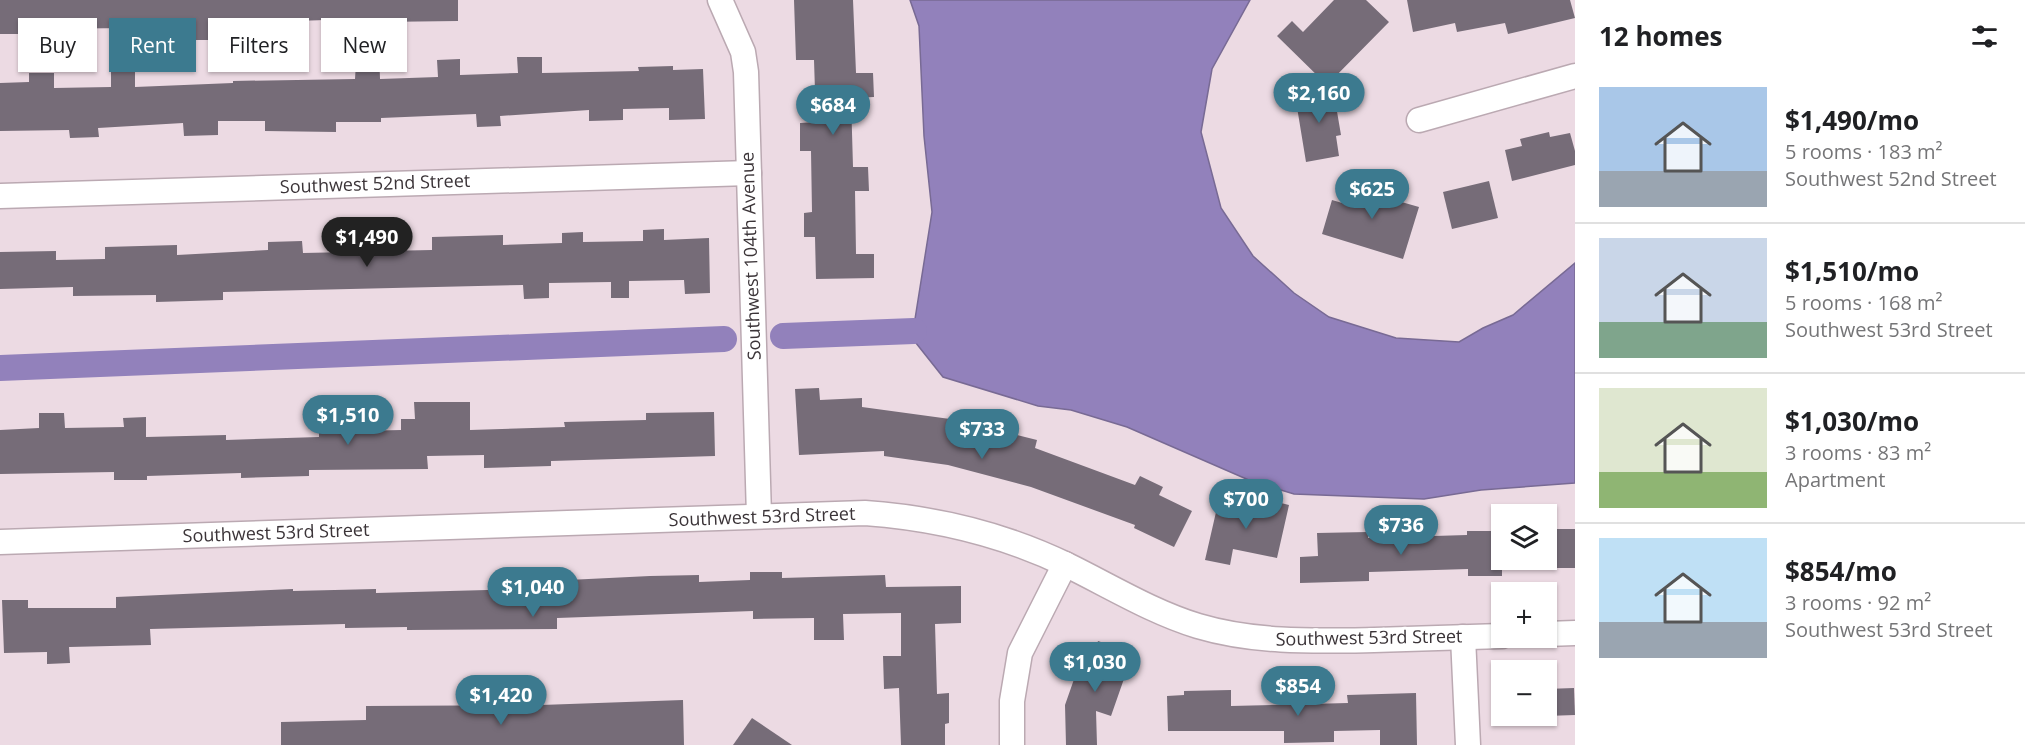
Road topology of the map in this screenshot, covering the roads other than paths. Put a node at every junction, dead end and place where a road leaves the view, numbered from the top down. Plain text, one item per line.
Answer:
1 (720, 0) edge
2 (1575, 76) edge
3 (1419, 120) dead end
4 (749, 173) junction
5 (0, 196) edge
6 (759, 516) junction
7 (0, 542) edge
8 (1065, 564) junction
9 (1575, 633) edge
10 (1557, 634) edge
11 (1491, 636) edge
12 (1463, 637) junction
13 (1012, 745) edge
14 (1468, 745) edge

1 - 4 street, Southwest 104th Avenue
2 - 3 street
4 - 5 street, Southwest 52nd Street
4 - 6 street, Southwest 104th Avenue
6 - 7 street, Southwest 53rd Street
6 - 8 street, Southwest 53rd Street
8 - 12 street, Southwest 53rd Street
8 - 13 street
9 - 10 street
11 - 12 street, Southwest 53rd Street
12 - 14 street

